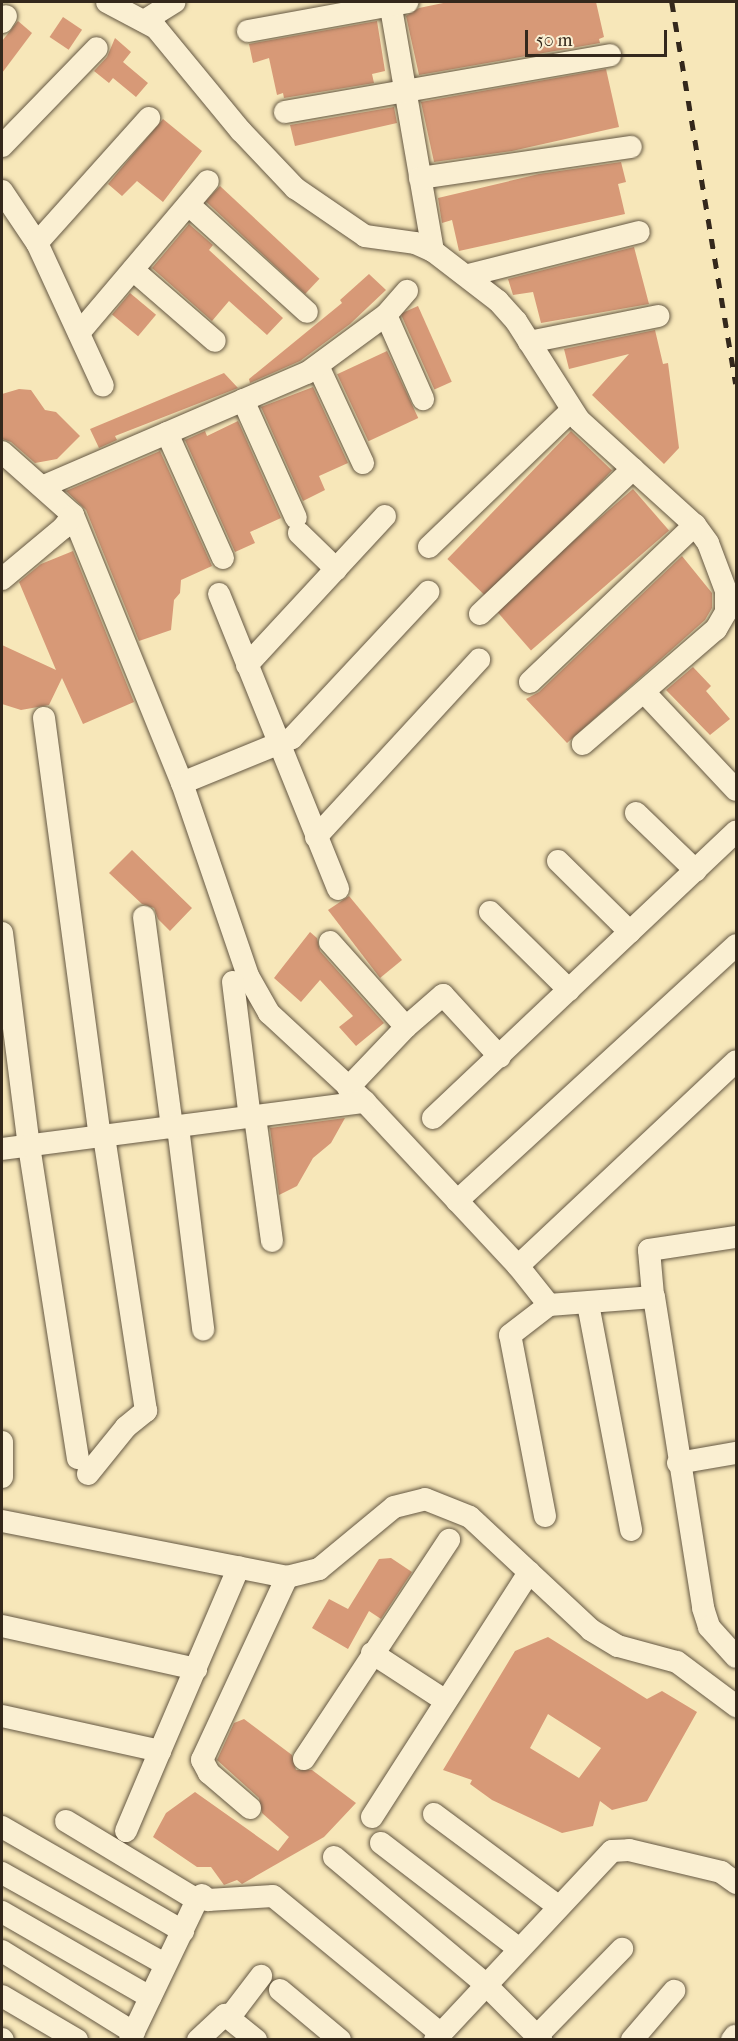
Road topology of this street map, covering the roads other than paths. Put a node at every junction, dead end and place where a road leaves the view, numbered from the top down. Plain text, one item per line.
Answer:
1 (107, 2) edge
2 (175, 2) edge
3 (396, 2) edge
4 (144, 21) junction
5 (248, 31) dead end
6 (97, 48) dead end
7 (610, 55) dead end
8 (404, 89) junction
9 (285, 112) dead end
10 (149, 118) dead end
11 (2, 146) edge
12 (631, 147) dead end
13 (420, 178) junction
14 (208, 181) dead end
15 (189, 205) junction
16 (5, 206) edge
17 (639, 232) dead end
18 (37, 243) junction
19 (433, 250) junction
20 (133, 270) junction
21 (469, 275) junction
22 (407, 291) dead end
23 (307, 312) dead end
24 (386, 315) junction
25 (658, 316) dead end
26 (79, 333) junction
27 (215, 341) dead end
28 (529, 342) junction
29 (318, 366) junction
30 (104, 386) dead end
31 (423, 399) dead end
32 (243, 400) junction
33 (571, 411) junction
34 (167, 433) junction
35 (2, 452) edge
36 (363, 463) dead end
37 (633, 469) junction
38 (44, 486) junction
39 (73, 515) junction
40 (385, 516) dead end
41 (695, 525) junction
42 (429, 546) dead end
43 (223, 558) dead end
44 (336, 569) junction
45 (2, 579) edge
46 (428, 591) dead end
47 (219, 594) dead end
48 (480, 614) dead end
49 (479, 660) dead end
50 (248, 665) junction
51 (530, 682) dead end
52 (644, 692) junction
53 (44, 718) dead end
54 (583, 744) dead end
55 (279, 745) junction
56 (182, 783) junction
57 (736, 790) edge
58 (636, 813) dead end
59 (736, 831) edge
60 (316, 837) junction
61 (558, 861) dead end
62 (696, 871) junction
63 (338, 889) dead end
64 (490, 912) dead end
65 (144, 917) dead end
66 (630, 932) junction
67 (2, 933) edge
68 (330, 942) dead end
69 (736, 945) edge
70 (233, 982) dead end
71 (569, 990) junction
72 (406, 1027) junction
73 (500, 1057) junction
74 (736, 1060) edge
75 (356, 1095) junction
76 (253, 1117) junction
77 (433, 1118) dead end
78 (175, 1127) junction
79 (102, 1136) junction
80 (29, 1146) junction
81 (2, 1149) edge
82 (458, 1201) junction
83 (736, 1237) edge
84 (272, 1241) dead end
85 (518, 1266) junction
86 (653, 1295) junction
87 (588, 1304) junction
88 (549, 1305) junction
89 (203, 1329) dead end
90 (2, 1442) edge
91 (736, 1453) edge
92 (678, 1463) junction
93 (2, 1477) edge
94 (546, 1516) dead end
95 (2, 1521) edge
96 (631, 1530) dead end
97 (449, 1540) dead end
98 (239, 1567) junction
99 (529, 1572) junction
100 (287, 1577) junction
101 (2, 1626) edge
102 (372, 1653) junction
103 (736, 1657) edge
104 (196, 1669) junction
105 (446, 1701) junction
106 (736, 1706) edge
107 (2, 1716) edge
108 (160, 1751) junction
109 (304, 1760) dead end
110 (250, 1808) dead end
111 (434, 1814) dead end
112 (372, 1817) dead end
113 (66, 1821) dead end
114 (2, 1827) edge
115 (126, 1831) dead end
116 (381, 1843) dead end
117 (334, 1857) dead end
118 (2, 1873) edge
119 (736, 1883) edge
120 (202, 1895) dead end
121 (558, 1906) junction
122 (2, 1912) edge
123 (183, 1931) junction
124 (518, 1948) junction
125 (622, 1949) dead end
126 (2, 1951) edge
127 (165, 1964) junction
128 (261, 1976) dead end
129 (484, 1983) junction
130 (280, 1990) dead end
131 (674, 1991) dead end
132 (2, 1996) edge
133 (150, 1997) junction
134 (230, 2017) junction
135 (132, 2036) edge
136 (438, 2036) edge
137 (539, 2038) edge
138 (77, 2040) edge
139 (198, 2040) edge
140 (256, 2040) edge
141 (340, 2040) edge
142 (632, 2040) edge

1 - 4 street
2 - 4 street
3 - 5 street
3 - 8 street
4 - 19 street
6 - 11 street
7 - 8 street
8 - 9 street
8 - 13 street
10 - 18 street
12 - 13 street
13 - 19 street
14 - 15 street
15 - 20 street
15 - 23 street
16 - 18 street
17 - 21 street
18 - 26 street
19 - 21 street
20 - 26 street
20 - 27 street
21 - 28 street
22 - 24 street
24 - 29 street
24 - 31 street
25 - 28 street
26 - 30 street
28 - 33 street
29 - 32 street
29 - 36 street
32 - 34 street
32 - 44 street
33 - 37 street
33 - 42 street
34 - 38 street
34 - 43 street
35 - 38 street
37 - 41 street
37 - 48 street
38 - 39 street
39 - 45 street
39 - 56 street
40 - 44 street
41 - 51 street
41 - 52 street
44 - 50 street
46 - 55 street
47 - 50 street
49 - 60 street
50 - 55 street
52 - 54 street
52 - 57 street
53 - 79 street
55 - 56 street
55 - 60 street
56 - 75 street
58 - 62 street
59 - 62 street
60 - 63 street
61 - 66 street
62 - 66 street
64 - 71 street
65 - 78 street
66 - 71 street
67 - 80 street
68 - 72 street
69 - 82 street
70 - 76 street
71 - 73 street
72 - 73 street
72 - 75 street
73 - 77 street
74 - 85 street
75 - 76 street
75 - 82 street
76 - 78 street
76 - 84 street
78 - 79 street
78 - 89 street
79 - 80 street
79 - 80 street
80 - 81 street
82 - 85 street
83 - 86 street
85 - 88 street
86 - 87 street
86 - 92 street
87 - 88 street
87 - 96 street
88 - 94 street
90 - 93 street
91 - 92 street
92 - 103 street
95 - 98 street
97 - 102 street
98 - 100 street
98 - 104 street
99 - 100 street
99 - 105 street
99 - 106 street
100 - 110 street
101 - 104 street
102 - 105 street
102 - 109 street
104 - 108 street
105 - 112 street
107 - 108 street
108 - 115 street
111 - 121 street
113 - 123 street
114 - 123 street
116 - 124 street
117 - 129 street
118 - 127 street
119 - 121 street
120 - 136 street
121 - 124 street
122 - 133 street
123 - 127 street
124 - 129 street
125 - 137 street
126 - 135 street
127 - 133 street
128 - 134 street
129 - 136 street
129 - 137 street
130 - 141 street
131 - 142 street
132 - 138 street
133 - 135 street
134 - 139 street
134 - 140 street

